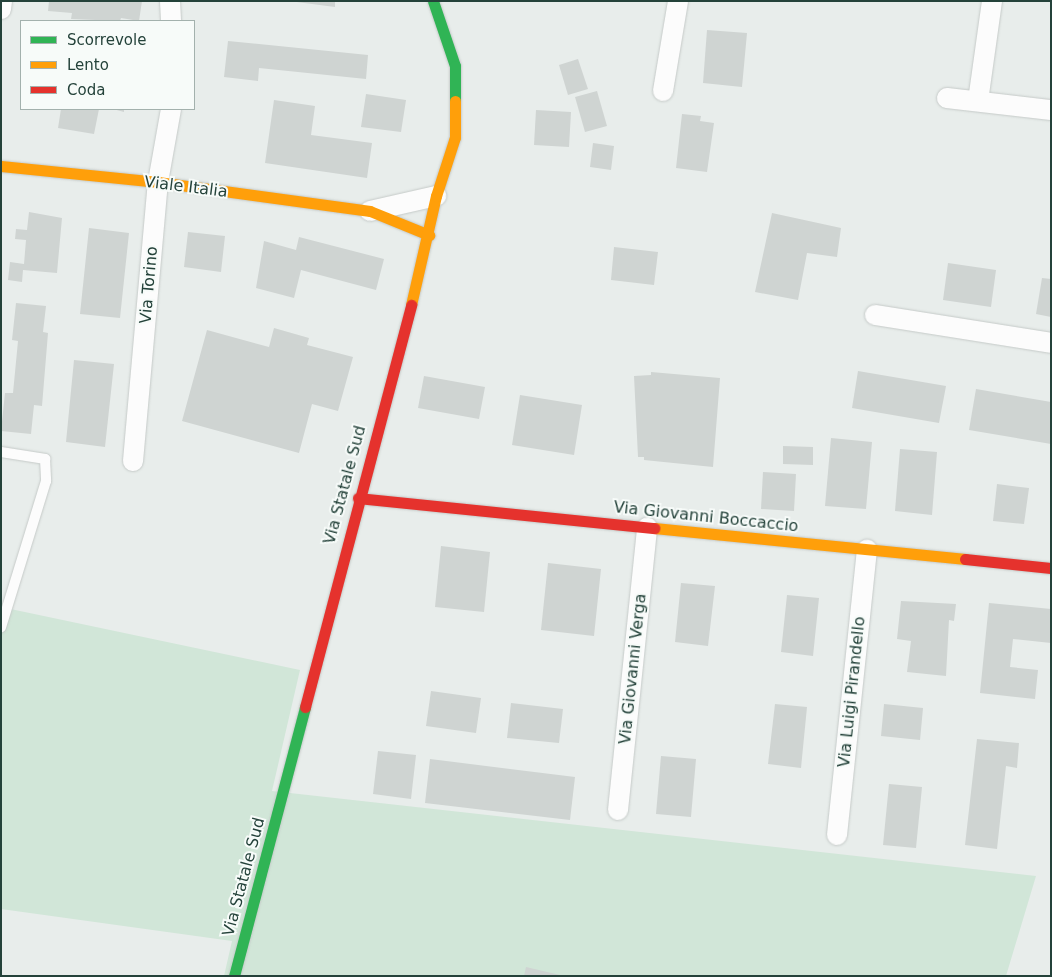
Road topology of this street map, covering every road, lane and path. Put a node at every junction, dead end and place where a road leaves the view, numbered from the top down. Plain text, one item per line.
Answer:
1 (2, 1) edge
2 (170, 1) edge
3 (434, 1) edge
4 (678, 1) edge
5 (992, 1) edge
6 (1, 9) edge
7 (171, 20) edge
8 (663, 91) dead end
9 (947, 98) dead end
10 (978, 102) junction
11 (171, 110) edge
12 (1051, 110) edge
13 (1, 166) edge
14 (158, 182) junction
15 (436, 196) junction
16 (370, 212) junction
17 (429, 235) junction
18 (875, 315) dead end
19 (1051, 343) edge
20 (1, 452) edge
21 (133, 461) dead end
22 (358, 498) junction
23 (647, 527) junction
24 (867, 550) junction
25 (1051, 568) edge
26 (1, 627) edge
27 (618, 810) dead end
28 (838, 835) dead end
29 (234, 976) edge

1 - 6 street
2 - 7 street
3 - 15 street, Via Statale Sud
4 - 8 street
5 - 10 street
9 - 10 street
10 - 12 street
11 - 14 street, Via Torino
13 - 14 street, Viale Italia
14 - 16 street, Viale Italia
14 - 21 street, Via Torino
15 - 16 street, Viale Italia
15 - 17 street, Via Statale Sud
16 - 17 street, Viale Italia
17 - 22 street, Via Statale Sud
18 - 19 street
20 - 26 lane
22 - 23 street, Via Giovanni Boccaccio
22 - 29 street, Via Statale Sud
23 - 24 street, Via Giovanni Boccaccio
23 - 27 street, Via Giovanni Verga
24 - 25 street, Via Giovanni Boccaccio
24 - 28 street, Via Luigi Pirandello

